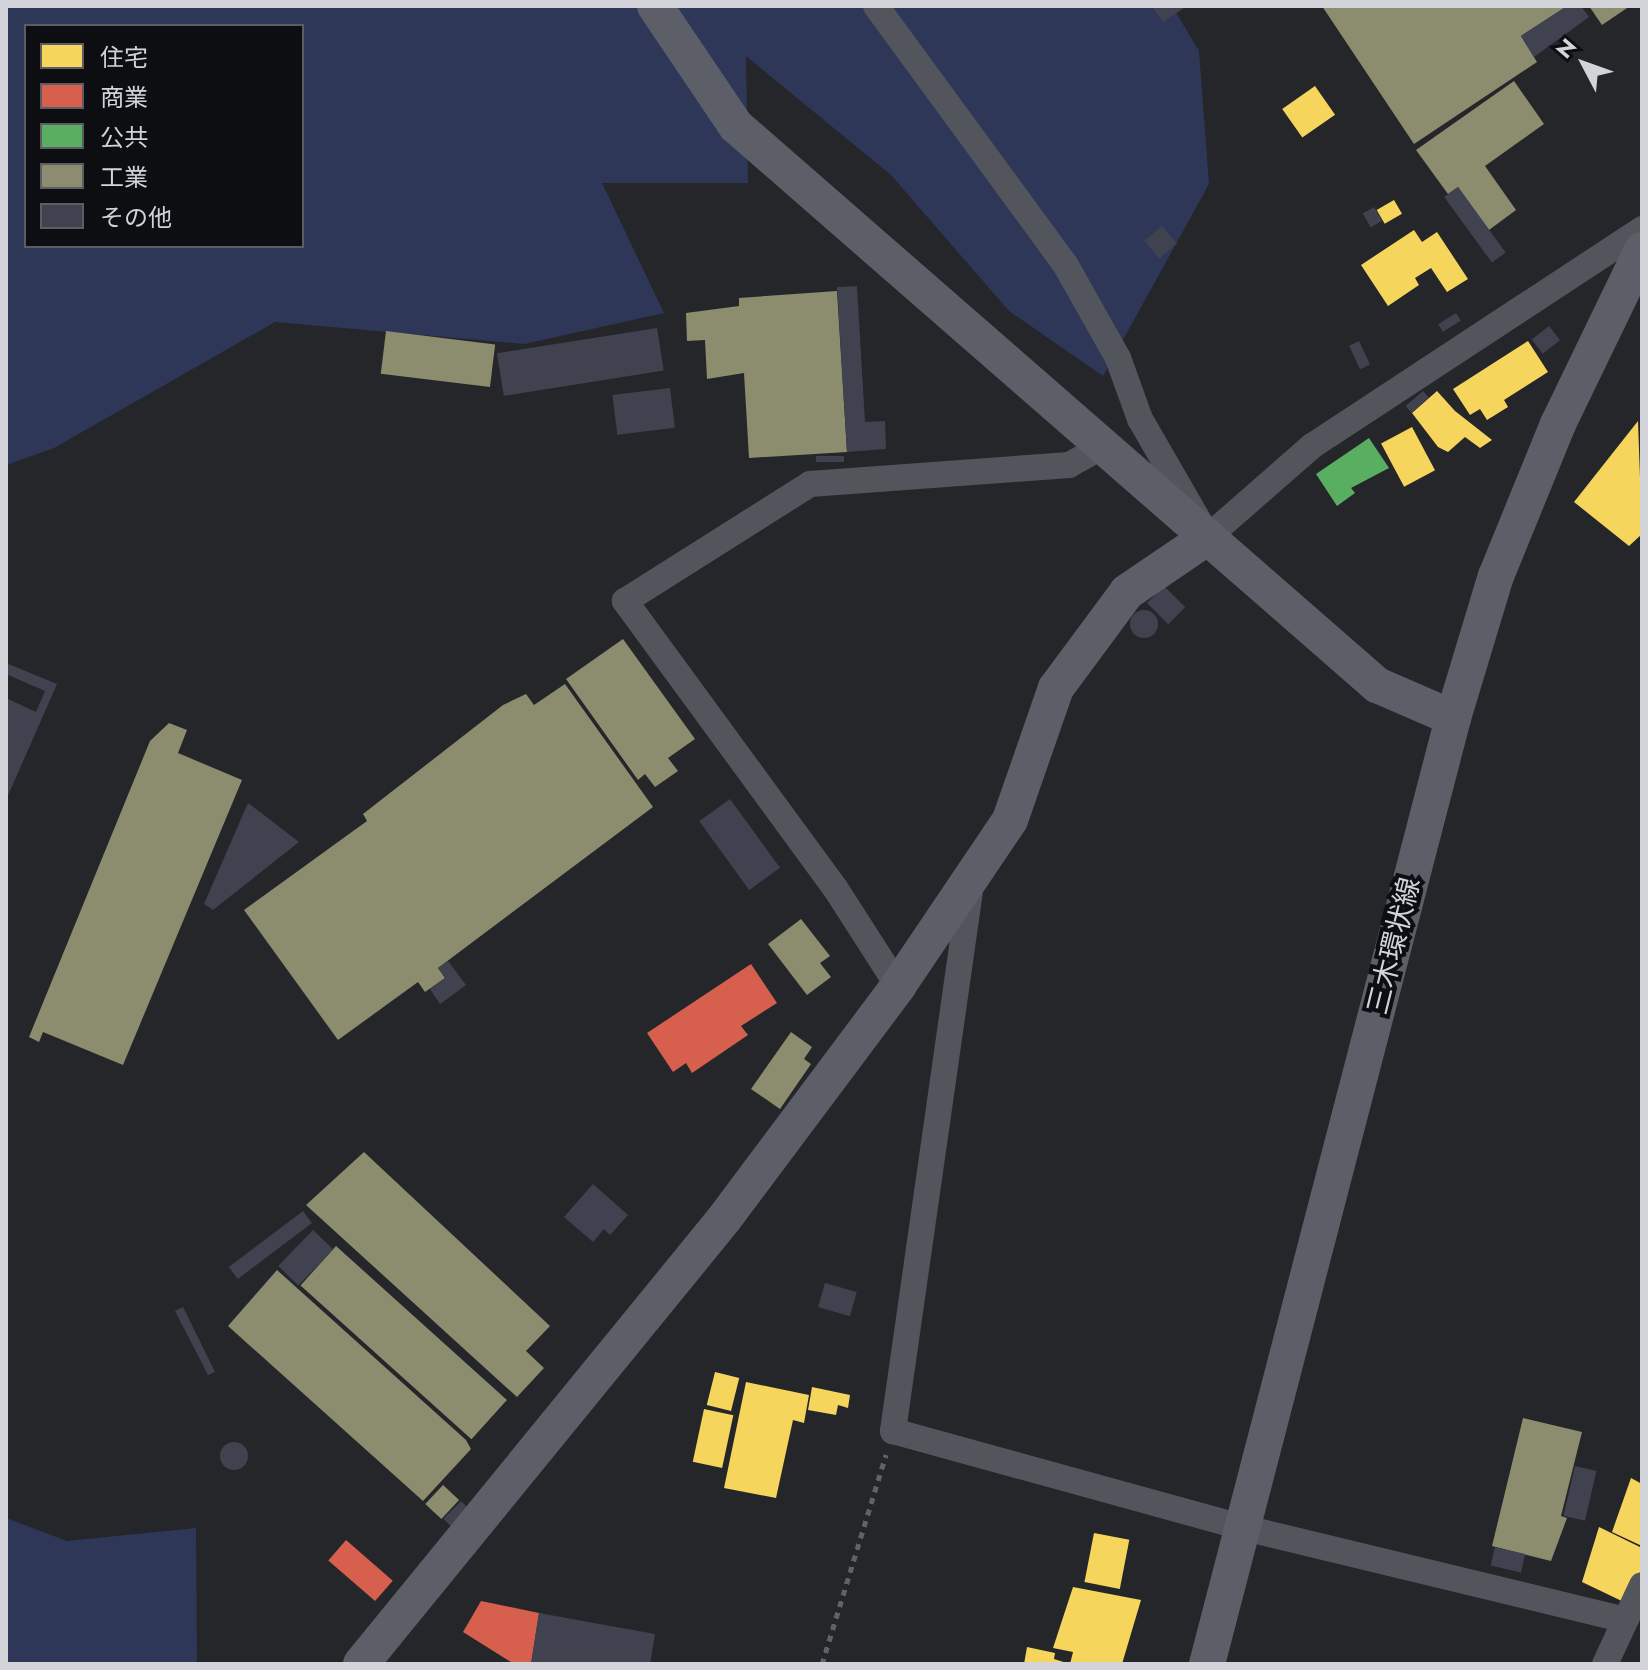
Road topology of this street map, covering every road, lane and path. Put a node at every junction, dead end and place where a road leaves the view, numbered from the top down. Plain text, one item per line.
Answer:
1 (655, 6) edge
2 (876, 6) edge
3 (1642, 229) edge
4 (1642, 250) edge
5 (1102, 447) junction
6 (1208, 537) junction
7 (1453, 718) junction
8 (971, 882) junction
9 (898, 986) junction
10 (893, 1431) junction
11 (1245, 1528) junction
12 (1642, 1585) edge
13 (1625, 1620) junction
14 (361, 1664) edge
15 (822, 1664) edge
16 (1207, 1664) edge
17 (1605, 1664) edge

1 - 5 street
2 - 6 street
3 - 6 street
4 - 7 street, 三木環状線
5 - 6 street
5 - 9 street
6 - 7 street
6 - 8 street
7 - 11 street, 三木環状線
8 - 9 street
8 - 10 street
9 - 14 street
10 - 11 street
10 - 15 path
11 - 13 street
11 - 16 street, 三木環状線
12 - 13 street
13 - 17 street

